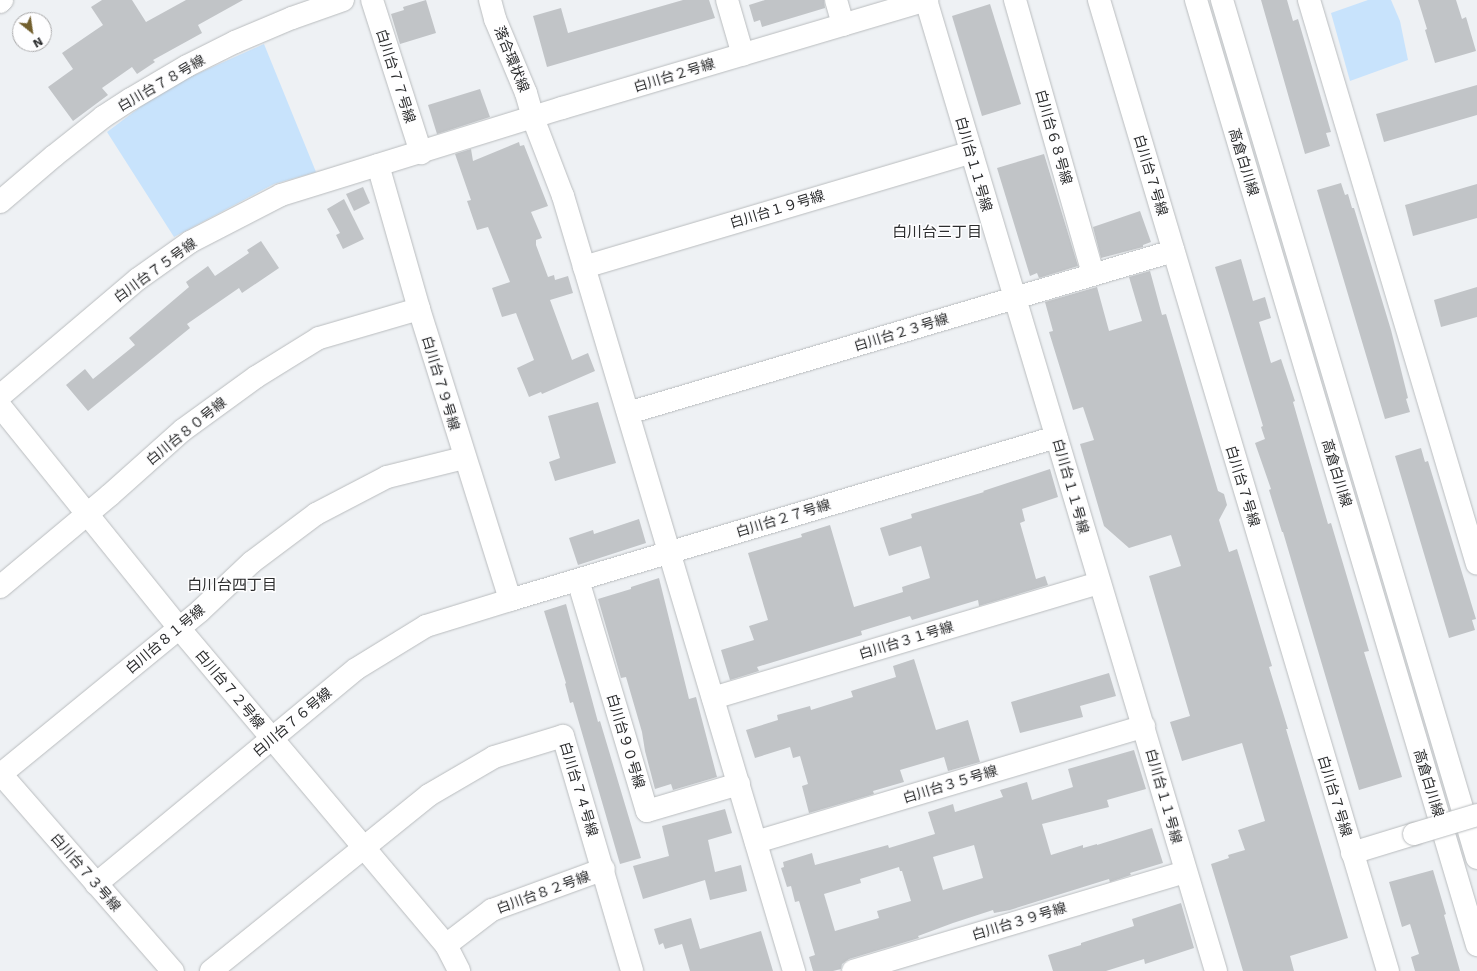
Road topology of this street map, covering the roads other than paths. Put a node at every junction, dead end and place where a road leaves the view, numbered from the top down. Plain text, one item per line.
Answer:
1 (343, 0) edge
2 (372, 0) edge
3 (490, 0) edge
4 (727, 0) edge
5 (836, 0) edge
6 (927, 0) edge
7 (1015, 0) edge
8 (1099, 0) edge
9 (1196, 0) edge
10 (1222, 0) edge
11 (1309, 0) edge
12 (843, 25) junction
13 (743, 55) junction
14 (533, 118) junction
15 (421, 152) junction
16 (971, 152) junction
17 (378, 165) junction
18 (0, 202) edge
19 (1173, 251) junction
20 (584, 267) junction
21 (1093, 274) junction
22 (1014, 298) junction
23 (419, 309) junction
24 (0, 396) edge
25 (0, 406) edge
26 (628, 413) junction
27 (1056, 437) junction
28 (464, 458) junction
29 (87, 514) junction
30 (670, 552) junction
31 (1477, 564) edge
32 (578, 580) junction
33 (1099, 583) junction
34 (0, 587) edge
35 (510, 600) junction
36 (179, 628) junction
37 (714, 698) junction
38 (1144, 726) junction
39 (271, 739) junction
40 (1, 774) edge
41 (739, 784) junction
42 (1477, 815) edge
43 (756, 842) junction
44 (365, 848) junction
45 (1352, 853) junction
46 (1477, 858) edge
47 (604, 869) junction
48 (1186, 872) junction
49 (96, 884) junction
50 (446, 945) junction
51 (1477, 945) edge
52 (173, 971) edge
53 (211, 971) edge
54 (459, 971) edge
55 (632, 971) edge
56 (794, 971) edge
57 (853, 971) edge
58 (1216, 971) edge
59 (1388, 971) edge

1 - 18 street, 白川台７８号線
2 - 15 street, 白川台７７号線
3 - 14 street, 落合環状線
4 - 13 street
5 - 12 street
6 - 12 street, 白川台２号線
6 - 16 street, 白川台１１号線
7 - 21 street, 白川台６８号線
8 - 19 street, 白川台７号線
9 - 51 street, 高倉白川線
10 - 46 street, 高倉白川線
11 - 31 street
12 - 13 street, 白川台２号線
13 - 14 street, 白川台２号線
14 - 15 street, 白川台２号線
14 - 20 street, 落合環状線
15 - 17 street, 白川台７５号線
16 - 20 street, 白川台１９号線
16 - 22 street, 白川台１１号線
17 - 23 street, 白川台７９号線
17 - 24 street, 白川台７５号線
19 - 21 street, 白川台２３号線
19 - 45 street, 白川台７号線
20 - 26 street, 落合環状線
21 - 22 street, 白川台２３号線
22 - 26 street, 白川台２３号線
22 - 27 street, 白川台１１号線
23 - 28 street, 白川台７９号線
23 - 29 street, 白川台８０号線
25 - 29 street, 白川台７２号線
26 - 30 street, 落合環状線
27 - 30 street, 白川台２７号線
27 - 33 street, 白川台１１号線
28 - 35 street, 白川台７９号線
28 - 36 street, 白川台８１号線
29 - 34 street, 白川台８０号線
29 - 36 street, 白川台７２号線
30 - 32 street, 白川台２７号線
30 - 37 street, 落合環状線
32 - 35 street, 白川台２７号線
32 - 41 street, 白川台９０号線
33 - 37 street, 白川台３１号線
33 - 38 street, 白川台１１号線
35 - 39 street, 白川台７６号線
36 - 39 street, 白川台７２号線
36 - 40 street, 白川台８１号線
37 - 41 street, 落合環状線
38 - 43 street, 白川台３５号線
38 - 48 street, 白川台１１号線
39 - 44 street, 白川台７２号線
39 - 49 street, 白川台７６号線
40 - 49 street, 白川台７３号線
41 - 43 street, 落合環状線
42 - 45 street, bridge
43 - 56 street, 落合環状線
44 - 47 street, 白川台７４号線
44 - 50 street, 白川台７２号線
44 - 53 street
45 - 59 street, 白川台７号線
47 - 50 street, 白川台８２号線
47 - 55 street, 白川台７４号線
48 - 57 street, 白川台３９号線
48 - 58 street, 白川台１１号線
49 - 52 street, 白川台７３号線
50 - 54 street, 白川台７２号線

